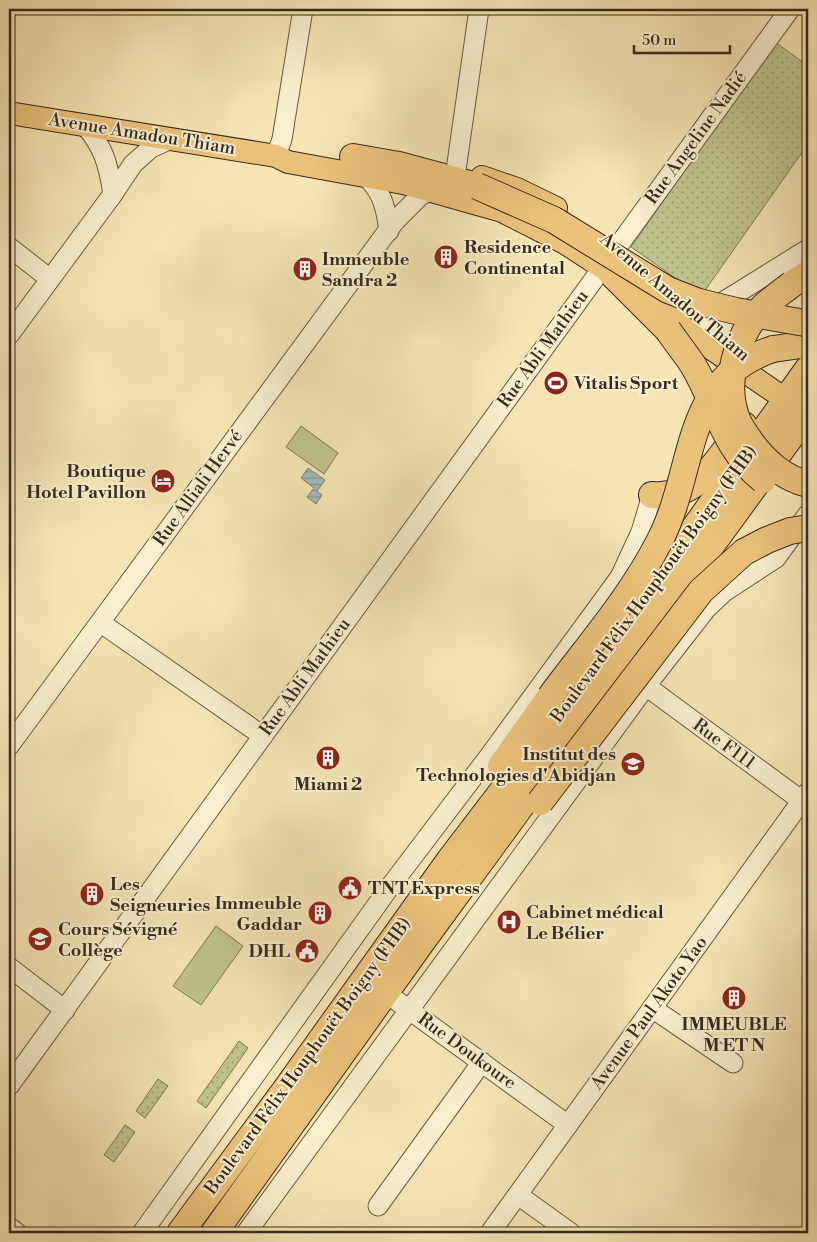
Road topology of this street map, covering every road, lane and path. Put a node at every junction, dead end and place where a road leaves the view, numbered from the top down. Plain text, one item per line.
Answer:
1 (303, 9) edge
2 (479, 9) edge
3 (790, 9) edge
4 (9, 113) edge
5 (84, 124) junction
6 (171, 139) junction
7 (276, 156) junction
8 (359, 166) junction
9 (456, 170) junction
10 (435, 191) junction
11 (113, 194) junction
12 (389, 231) junction
13 (618, 246) junction
14 (9, 247) edge
15 (808, 249) edge
16 (606, 270) junction
17 (808, 274) edge
18 (50, 279) junction
19 (808, 324) edge
20 (699, 331) junction
21 (9, 335) edge
22 (808, 344) edge
23 (808, 369) edge
24 (796, 397) edge
25 (808, 414) edge
26 (797, 437) edge
27 (808, 484) edge
28 (652, 495) joint
29 (808, 501) edge
30 (808, 514) edge
31 (808, 528) edge
32 (101, 623) junction
33 (646, 686) junction
34 (262, 736) junction
35 (9, 746) edge
36 (805, 797) edge
37 (449, 861) junction
38 (421, 943) junction
39 (9, 967) edge
40 (365, 977) junction
41 (386, 993) junction
42 (652, 1008) junction
43 (409, 1009) junction
44 (64, 1010) junction
45 (482, 1062) junction
46 (734, 1063) dead end
47 (9, 1086) edge
48 (568, 1125) junction
49 (518, 1195) junction
50 (378, 1206) dead end
51 (9, 1227) edge
52 (17, 1233) edge
53 (142, 1233) edge
54 (180, 1233) edge
55 (214, 1233) edge
56 (246, 1233) edge
57 (490, 1233) edge
58 (571, 1233) edge

1 - 7 street
2 - 9 street
3 - 13 street, Rue Angeline Nadié
4 - 5 main road, Avenue Amadou Thiam
5 - 6 main road, Avenue Amadou Thiam
5 - 11 street
6 - 7 main road, Avenue Amadou Thiam
6 - 11 street
7 - 8 main road, Avenue Amadou Thiam
8 - 9 main road, Avenue Amadou Thiam
8 - 10 main road, Avenue Amadou Thiam
8 - 12 street
8 - 19 highway, bridge
9 - 13 main road, Avenue Amadou Thiam
10 - 12 street, Rue Alliali Hervé
10 - 16 main road, Avenue Amadou Thiam
11 - 18 street
12 - 32 street, Rue Alliali Hervé
13 - 16 street, Rue Angeline Nadié
13 - 20 main road, Avenue Amadou Thiam
14 - 18 street
15 - 20 street
16 - 20 main road, Avenue Amadou Thiam
16 - 29 highway, bridge
16 - 34 street, Rue Abli Mathieu
17 - 27 highway, bridge
18 - 21 street
20 - 24 main road, Avenue Amadou Thiam
22 - 37 highway, bridge
23 - 24 highway, Boulevard Félix Houphouët Boigny (FHB)
24 - 25 main road, Avenue Amadou Thiam
24 - 28 highway
24 - 37 highway, Boulevard Félix Houphouët Boigny (FHB)
25 - 26 highway, Boulevard Félix Houphouët Boigny (FHB)
26 - 38 highway, Boulevard Félix Houphouët Boigny (FHB)
28 - 53 street
30 - 33 street
31 - 38 highway, bridge
32 - 34 street
32 - 35 street, Rue Alliali Hervé
33 - 36 street, Rue F111
33 - 43 street
34 - 44 street, Rue Abli Mathieu
36 - 42 street, Avenue Paul Akoto Yao
37 - 40 highway, Boulevard Félix Houphouët Boigny (FHB)
38 - 41 highway, Boulevard Félix Houphouët Boigny (FHB)
39 - 44 street
40 - 41 street, Rue Doukoure
40 - 54 highway, Boulevard Félix Houphouët Boigny (FHB)
41 - 43 street, Rue Doukoure
41 - 55 highway, Boulevard Félix Houphouët Boigny (FHB)
42 - 46 street
42 - 48 street, Avenue Paul Akoto Yao
43 - 45 street, Rue Doukoure
43 - 56 street
44 - 47 street, Rue Abli Mathieu
45 - 48 street, Rue Doukoure
45 - 50 street
48 - 49 street, Avenue Paul Akoto Yao
49 - 57 street, Avenue Paul Akoto Yao
49 - 58 street
51 - 52 street

